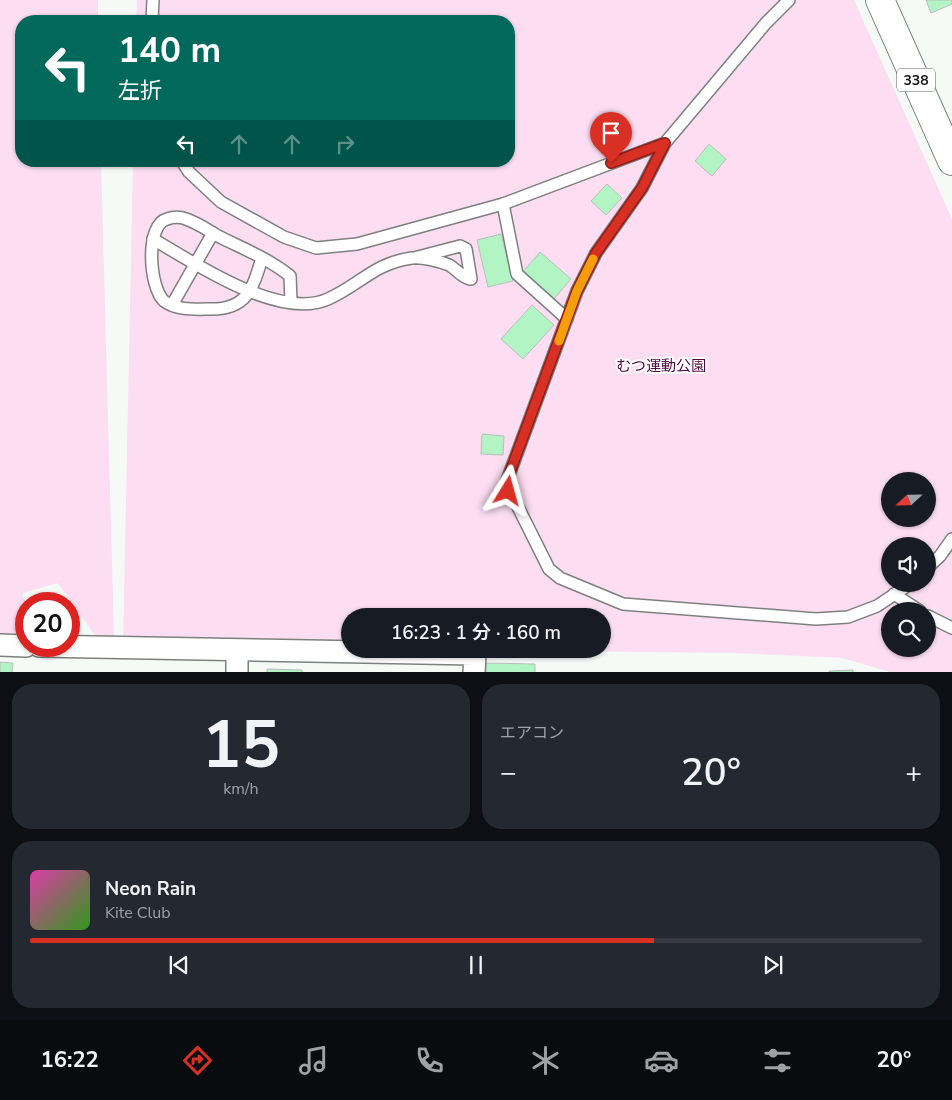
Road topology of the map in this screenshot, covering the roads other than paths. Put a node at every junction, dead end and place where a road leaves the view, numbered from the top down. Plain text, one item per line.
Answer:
1 (154, 0) edge
2 (789, 0) edge
3 (880, 0) edge
4 (153, 15) edge
5 (665, 143) junction
6 (952, 161) edge
7 (186, 167) edge
8 (503, 204) junction
9 (212, 233) junction
10 (154, 240) junction
11 (262, 258) junction
12 (414, 258) junction
13 (196, 264) junction
14 (250, 293) junction
15 (291, 302) junction
16 (172, 305) junction
17 (567, 319) junction
18 (952, 539) edge
19 (936, 558) edge
20 (897, 592) edge
21 (894, 594) junction
22 (906, 602) edge
23 (936, 620) edge
24 (952, 628) edge
25 (0, 645) edge
26 (15, 646) edge
27 (80, 647) edge
28 (237, 651) junction
29 (237, 672) edge
30 (474, 672) edge

1 - 4 lane
2 - 5 lane
3 - 6 highway, 338
5 - 8 lane
5 - 17 lane
7 - 8 lane
8 - 17 lane
9 - 10 lane
9 - 11 lane
9 - 13 lane
10 - 13 lane
10 - 16 lane
11 - 14 lane
11 - 15 lane
12 - 12 lane
12 - 15 lane
13 - 14 lane
13 - 16 lane
14 - 15 lane
14 - 16 lane
17 - 21 lane
18 - 19 lane
20 - 21 lane
21 - 22 lane
23 - 24 lane
25 - 26 street
27 - 28 street
28 - 29 street
28 - 30 street

